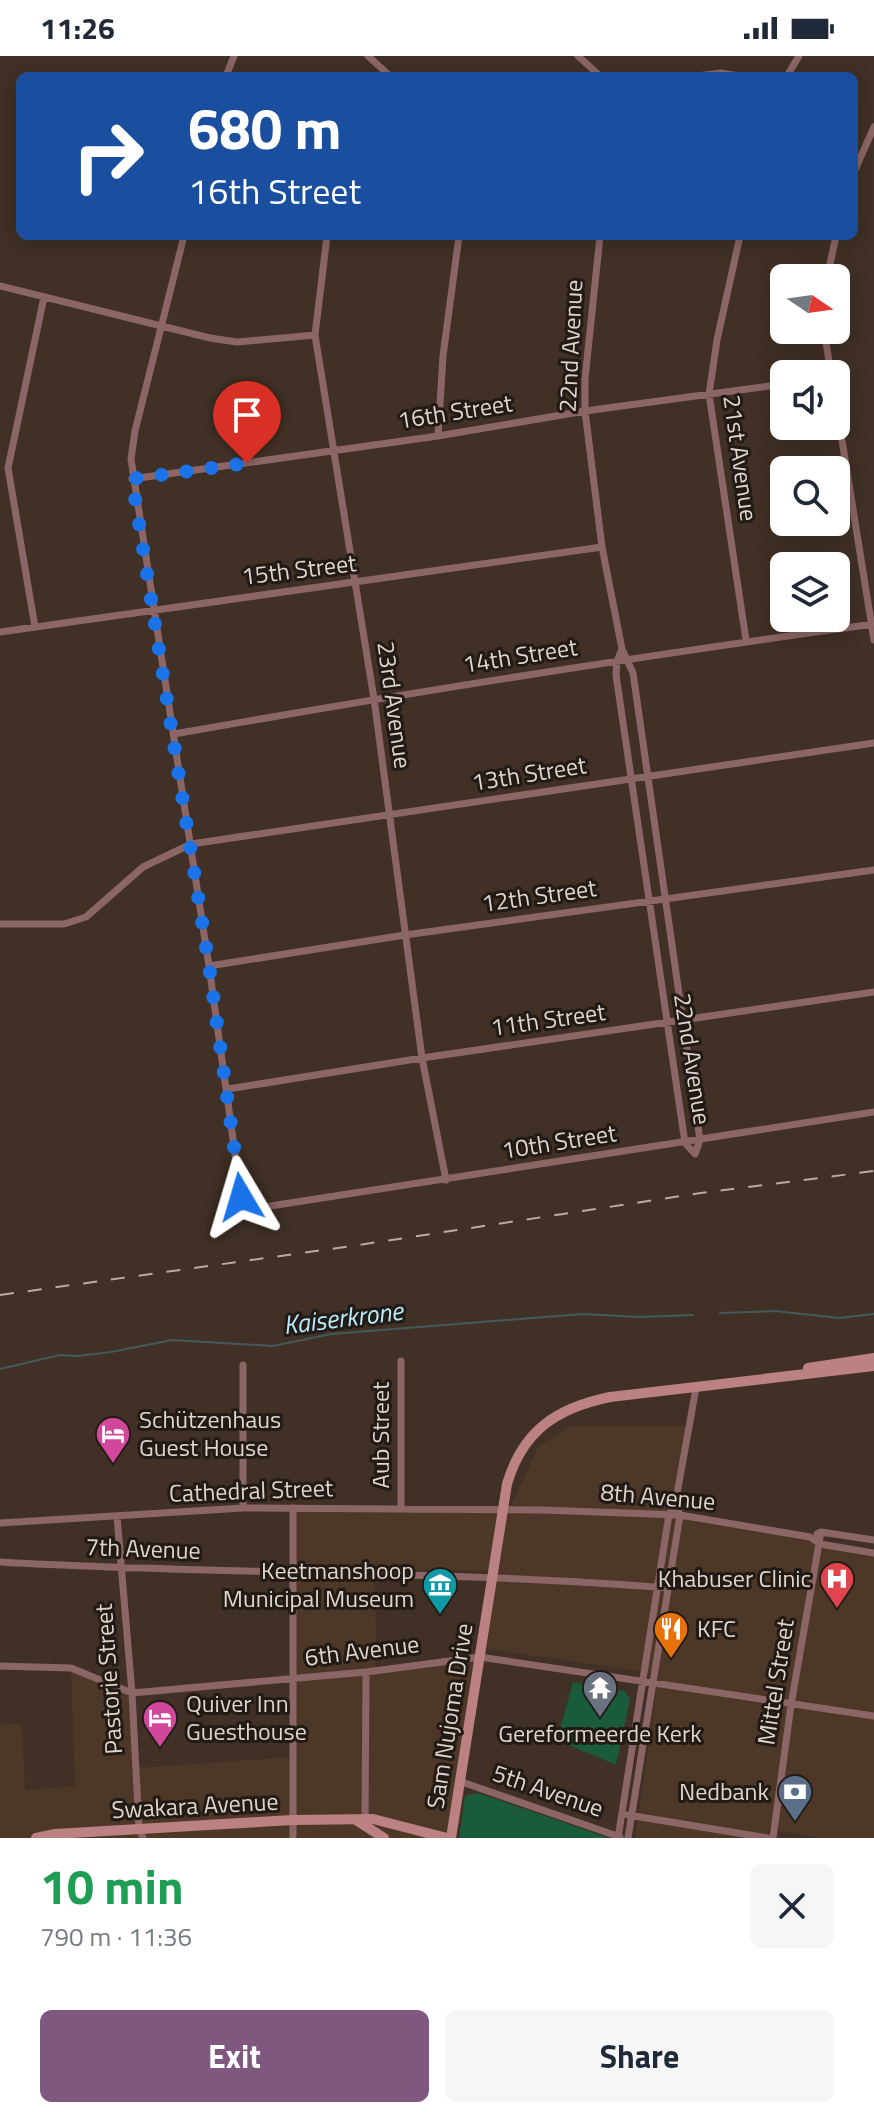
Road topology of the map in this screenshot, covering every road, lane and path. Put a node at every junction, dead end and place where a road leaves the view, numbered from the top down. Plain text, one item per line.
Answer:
1 (368, 56) edge
2 (578, 56) edge
3 (384, 72) edge
4 (596, 72) edge
5 (874, 127) edge
6 (858, 163) edge
7 (183, 240) edge
8 (327, 240) edge
9 (458, 240) edge
10 (600, 240) edge
11 (739, 240) edge
12 (835, 240) edge
13 (830, 264) edge
14 (0, 286) edge
15 (44, 297) junction
16 (161, 326) junction
17 (315, 335) junction
18 (770, 386) edge
19 (709, 394) junction
20 (585, 411) junction
21 (438, 436) junction
22 (842, 440) edge
23 (334, 451) junction
24 (132, 479) junction
25 (602, 547) junction
26 (355, 583) junction
27 (153, 609) junction
28 (872, 624) edge
29 (35, 627) junction
30 (0, 632) edge
31 (746, 640) junction
32 (874, 640) edge
33 (622, 649) junction
34 (627, 659) junction
35 (617, 661) junction
36 (374, 699) junction
37 (174, 734) junction
38 (874, 743) edge
39 (648, 777) junction
40 (631, 778) junction
41 (389, 816) junction
42 (191, 844) junction
43 (874, 870) edge
44 (664, 899) junction
45 (648, 901) junction
46 (0, 924) edge
47 (405, 935) junction
48 (209, 966) junction
49 (874, 992) edge
50 (682, 1021) junction
51 (665, 1024) junction
52 (422, 1058) junction
53 (228, 1089) junction
54 (874, 1112) edge
55 (700, 1140) junction
56 (685, 1143) junction
57 (446, 1180) junction
58 (874, 1358) edge
59 (401, 1361) dead end
60 (243, 1365) dead end
61 (874, 1366) edge
62 (732, 1383) junction
63 (696, 1388) junction
64 (675, 1505) junction
65 (243, 1508) junction
66 (293, 1508) junction
67 (401, 1509) junction
68 (503, 1510) junction
69 (669, 1514) junction
70 (680, 1515) junction
71 (117, 1516) junction
72 (0, 1523) edge
73 (821, 1532) junction
74 (810, 1537) junction
75 (874, 1540) edge
76 (820, 1544) junction
77 (874, 1553) edge
78 (0, 1562) edge
79 (121, 1569) junction
80 (291, 1573) junction
81 (492, 1577) junction
82 (658, 1587) junction
83 (668, 1588) junction
84 (480, 1657) junction
85 (0, 1666) edge
86 (366, 1672) junction
87 (291, 1680) junction
88 (642, 1682) junction
89 (652, 1683) junction
90 (132, 1693) junction
91 (791, 1705) junction
92 (874, 1716) edge
93 (459, 1781) junction
94 (622, 1814) junction
95 (632, 1816) junction
96 (292, 1820) junction
97 (362, 1822) junction
98 (141, 1833) edge
99 (36, 1838) edge
100 (293, 1838) edge
101 (384, 1838) edge
102 (449, 1838) edge
103 (622, 1838) edge
104 (770, 1838) edge

1 - 3 street
2 - 4 street
5 - 6 street
7 - 16 street
8 - 17 street, 23rd Avenue
9 - 21 street
10 - 20 street, 22nd Avenue
11 - 19 street, 21st Avenue
12 - 13 street
14 - 15 street
15 - 16 street
15 - 29 street
16 - 17 street
16 - 24 street
17 - 23 street, 23rd Avenue
18 - 19 street, 16th Street
19 - 20 street, 16th Street
19 - 31 street, 21st Avenue
20 - 21 street, 16th Street
20 - 25 street, 22nd Avenue
21 - 23 street, 16th Street
22 - 28 street
23 - 24 street, 16th Street
23 - 26 street, 23rd Avenue
24 - 27 street
25 - 26 street, 15th Street
25 - 33 street, 22nd Avenue
26 - 27 street, 15th Street
26 - 36 street, 23rd Avenue
27 - 29 street, 15th Street
27 - 37 street
28 - 31 street, 14th Street
28 - 32 street
29 - 30 street, 15th Street
31 - 34 street, 14th Street
33 - 34 street, 22nd Avenue
33 - 35 street, 22nd Avenue
34 - 35 street, 14th Street
34 - 39 street, 22nd Avenue
35 - 36 street, 14th Street
35 - 40 street, 22nd Avenue
36 - 37 street, 14th Street
36 - 41 street, 23rd Avenue
37 - 42 street
38 - 39 street, 13th Street
39 - 40 street, 13th Street
39 - 44 street, 22nd Avenue
40 - 41 street, 13th Street
40 - 45 street, 22nd Avenue
41 - 42 street, 13th Street
41 - 47 street, 23rd Avenue
42 - 46 street, 13th Street
42 - 48 street
43 - 44 street, 12th Street
44 - 45 street, 12th Street
44 - 50 street, 22nd Avenue
45 - 47 street, 12th Street
45 - 51 street, 22nd Avenue
47 - 48 street, 12th Street
47 - 52 street, 23rd Avenue
48 - 53 street
49 - 50 street, 11th Street
50 - 51 street, 11th Street
50 - 55 street, 22nd Avenue
51 - 52 street, 11th Street
51 - 56 street, 22nd Avenue
52 - 53 street, 11th Street
52 - 57 street, 23rd Avenue
53 - 57 street, 10th Street
54 - 55 street, 10th Street
55 - 56 street, 10th Street
55 - 56 street, 22nd Avenue
56 - 57 street, 10th Street
58 - 62 main road, Sam Nujoma Drive
59 - 67 street, Aub Street
60 - 65 street
61 - 62 main road, Sam Nujoma Drive
62 - 63 main road, Sam Nujoma Drive
63 - 64 street
63 - 68 main road, Sam Nujoma Drive
64 - 69 street
64 - 70 street
65 - 66 street, Cathedral Street
65 - 71 street, Cathedral Street
66 - 67 street, Cathedral Street
66 - 80 street
67 - 68 street, Cathedral Street
68 - 69 street, 8th Avenue
68 - 81 main road, Sam Nujoma Drive
69 - 70 street, 8th Avenue
69 - 82 street
70 - 74 street, 8th Avenue
70 - 83 street
71 - 72 street, Cathedral Street
71 - 79 street, Pastorie Street
73 - 74 street
73 - 75 street
73 - 76 street, Mittel Street
74 - 76 street, 8th Avenue
76 - 77 street, 8th Avenue
76 - 91 street, Mittel Street
78 - 79 street, 7th Avenue
79 - 80 street, 7th Avenue
79 - 90 street, Pastorie Street
80 - 81 street, 7th Avenue
80 - 87 street
81 - 82 street, 7th Avenue
81 - 84 main road, Sam Nujoma Drive
82 - 83 street, 7th Avenue
82 - 88 street
83 - 89 street
84 - 86 street, 6th Avenue
84 - 88 street, 6th Avenue
84 - 93 main road, Sam Nujoma Drive
85 - 90 street, 6th Avenue
86 - 87 street, 6th Avenue
86 - 97 street
87 - 90 street, 6th Avenue
87 - 96 street
88 - 89 street, 6th Avenue
88 - 94 street
89 - 91 street, 6th Avenue
89 - 95 street
90 - 98 street, Pastorie Street
91 - 92 street, 6th Avenue
91 - 104 street, Mittel Street
93 - 102 main road, Sam Nujoma Drive
93 - 103 street, 5th Avenue
94 - 95 street, 5th Avenue
94 - 103 street
95 - 103 street
95 - 104 street, 5th Avenue
96 - 97 main road, Swakara Avenue
96 - 98 main road, Swakara Avenue
96 - 100 street
97 - 101 main road, Swakara Avenue
97 - 102 main road, Swakara Avenue
98 - 99 main road, Swakara Avenue

